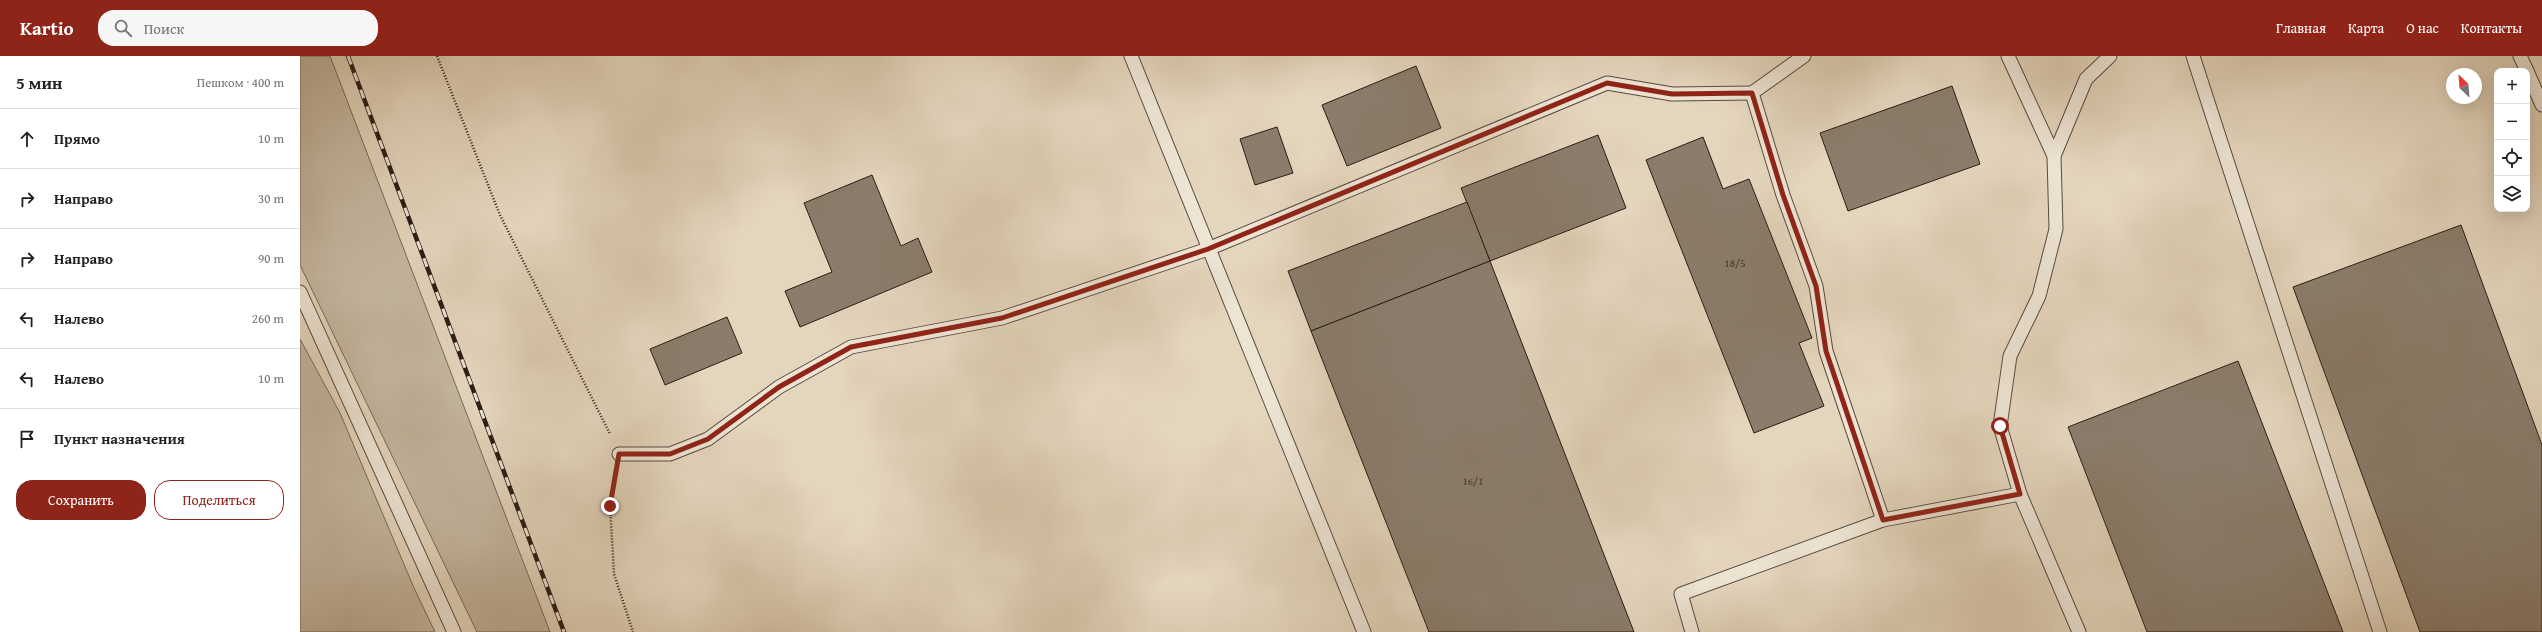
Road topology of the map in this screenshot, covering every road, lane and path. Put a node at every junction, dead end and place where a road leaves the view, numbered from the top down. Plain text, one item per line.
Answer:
1 (437, 56) edge
2 (1131, 56) edge
3 (1804, 56) edge
4 (2008, 56) edge
5 (2110, 56) edge
6 (2193, 56) edge
7 (2520, 56) edge
8 (2526, 68) edge
9 (2530, 78) edge
10 (1752, 93) junction
11 (2542, 105) edge
12 (2054, 156) junction
13 (1208, 249) junction
14 (300, 292) edge
15 (619, 454) junction
16 (2020, 494) junction
17 (1883, 520) junction
18 (454, 632) edge
19 (633, 632) edge
20 (1364, 632) edge
21 (1692, 632) edge
22 (2079, 632) edge
23 (2380, 632) edge

1 - 15 path
2 - 13 lane
3 - 10 lane
4 - 12 lane
5 - 12 lane
6 - 23 lane
7 - 8 lane
9 - 11 lane
10 - 13 lane
10 - 17 lane
12 - 16 lane
13 - 15 lane
13 - 20 lane
14 - 18 lane
15 - 19 path
16 - 17 lane
16 - 22 lane
17 - 21 lane

